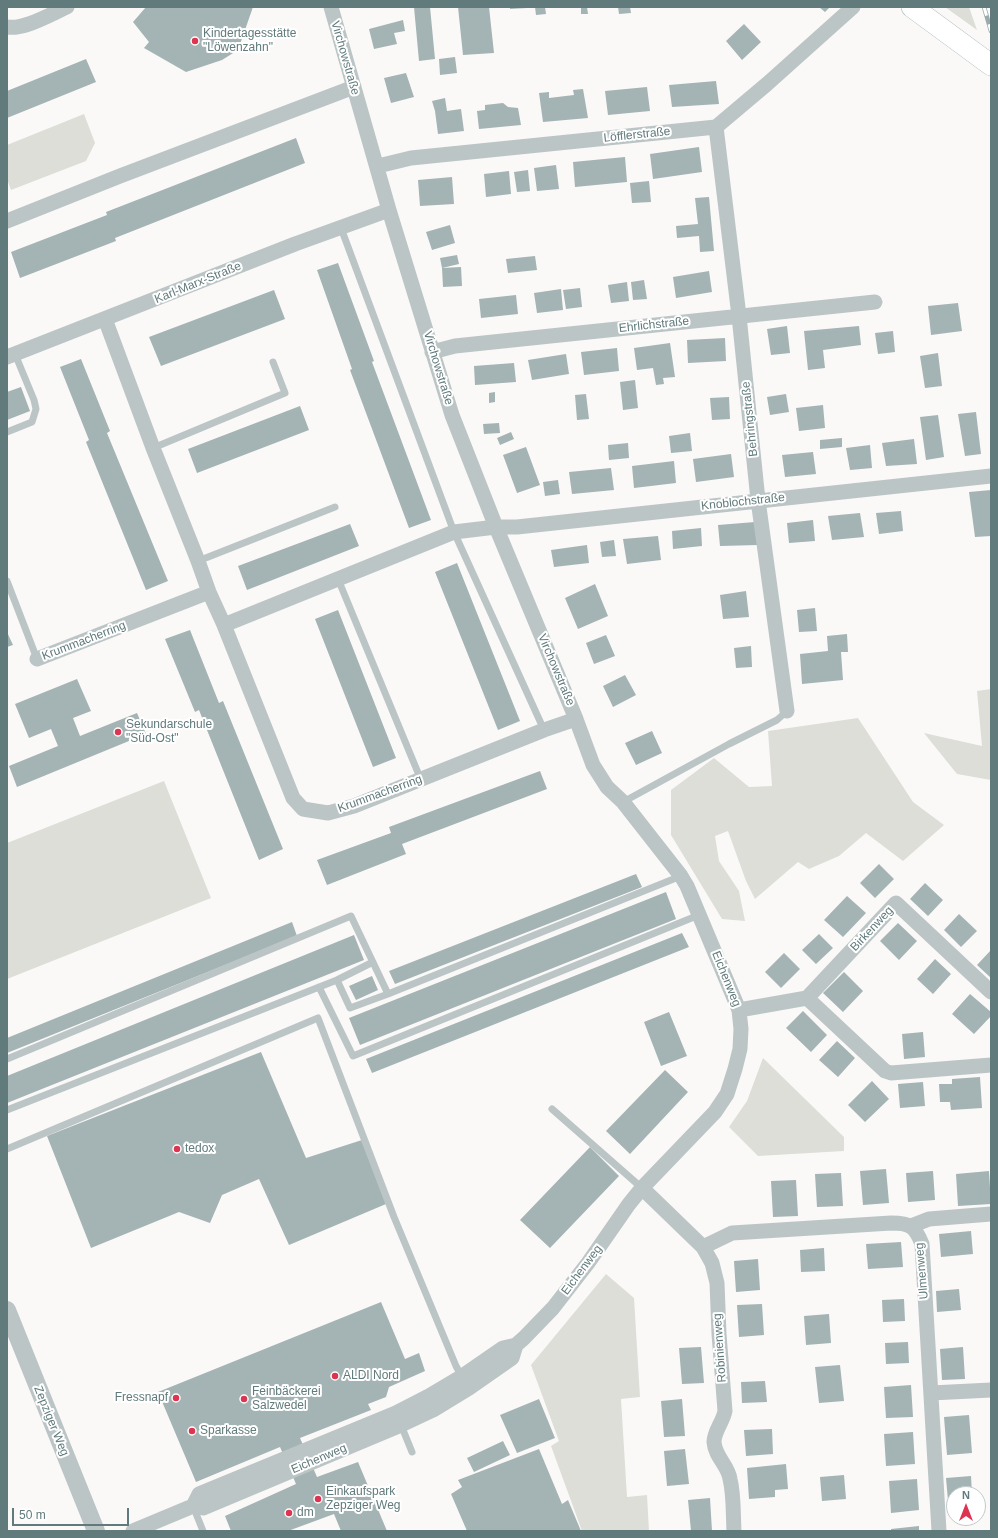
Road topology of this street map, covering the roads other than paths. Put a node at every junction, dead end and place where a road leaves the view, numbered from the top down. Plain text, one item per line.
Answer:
1 (68, 7) edge
2 (331, 7) edge
3 (853, 7) edge
4 (912, 7) edge
5 (7, 27) edge
6 (991, 65) edge
7 (354, 87) junction
8 (716, 127) junction
9 (378, 166) junction
10 (390, 210) junction
11 (7, 221) edge
12 (341, 228) junction
13 (875, 302) dead end
14 (739, 316) junction
15 (105, 319) junction
16 (432, 352) junction
17 (11, 355) edge
18 (273, 362) dead end
19 (7, 432) edge
20 (154, 448) junction
21 (991, 476) edge
22 (758, 500) junction
23 (335, 508) dead end
24 (496, 528) junction
25 (454, 532) junction
26 (198, 561) junction
27 (338, 579) junction
28 (7, 581) edge
29 (209, 592) junction
30 (224, 625) junction
31 (37, 659) joint
32 (787, 711) joint
33 (576, 719) junction
34 (544, 730) junction
35 (420, 780) junction
36 (623, 802) junction
37 (681, 876) junction
38 (699, 915) junction
39 (373, 962) junction
40 (337, 980) junction
41 (319, 987) junction
42 (991, 992) edge
43 (388, 994) junction
44 (807, 998) junction
45 (739, 1010) junction
46 (7, 1059) edge
47 (991, 1065) edge
48 (552, 1109) dead end
49 (7, 1110) edge
50 (7, 1148) edge
51 (642, 1188) junction
52 (991, 1214) edge
53 (912, 1226) junction
54 (703, 1247) junction
55 (7, 1310) edge
56 (465, 1383) junction
57 (991, 1390) edge
58 (931, 1393) junction
59 (401, 1425) junction
60 (412, 1452) dead end
61 (193, 1506) junction
62 (96, 1531) edge
63 (133, 1531) edge
64 (203, 1531) edge
65 (734, 1531) edge
66 (939, 1531) edge

1 - 5 street
2 - 7 street, Virchowstraße
3 - 8 street
4 - 6 main road
7 - 9 street, Virchowstraße
7 - 11 street
8 - 9 street, Löfflerstraße
8 - 14 street, Behringstraße
9 - 10 street, Virchowstraße
10 - 12 street, Karl-Marx-Straße
10 - 16 street, Virchowstraße
12 - 15 street, Karl-Marx-Straße
12 - 25 lane
13 - 14 street, Ehrlichstraße
14 - 16 street, Ehrlichstraße
14 - 22 street, Behringstraße
15 - 17 street, Karl-Marx-Straße
15 - 20 street, Krummacherring
16 - 24 street, Virchowstraße
17 - 19 lane
18 - 20 lane
20 - 26 street, Krummacherring
21 - 22 street, Knoblochstraße
22 - 24 street, Knoblochstraße
22 - 32 street, Behringstraße
23 - 26 lane
24 - 25 street
24 - 33 street, Virchowstraße
25 - 27 street
25 - 34 lane
26 - 29 street, Krummacherring
27 - 30 street
27 - 35 lane
28 - 31 lane, Krummacherring
29 - 30 street, Krummacherring
29 - 31 street, Krummacherring
30 - 35 street, Krummacherring
32 - 36 lane
33 - 34 street, Krummacherring
33 - 36 street, Eichenweg
34 - 35 street, Krummacherring
36 - 37 street, Eichenweg
37 - 38 street, Eichenweg
37 - 43 lane
38 - 41 lane
38 - 45 street, Eichenweg
39 - 40 lane
39 - 43 lane
39 - 46 lane
40 - 41 lane
40 - 43 lane
41 - 49 lane
42 - 44 street, Birkenweg
44 - 45 street
44 - 47 street
45 - 51 street, Eichenweg
48 - 51 lane
50 - 56 lane
51 - 54 street, Robinienweg
51 - 56 street, Eichenweg
52 - 53 street
53 - 54 street, Ulmenweg
53 - 58 street, Ulmenweg
54 - 65 street, Robinienweg
55 - 62 street, Zepziger Weg
56 - 59 street, Eichenweg
56 - 61 street, Eichenweg
57 - 58 street
58 - 66 street, Ulmenweg
59 - 60 lane
59 - 61 street, Eichenweg
61 - 63 street, Eichenweg
61 - 64 lane

